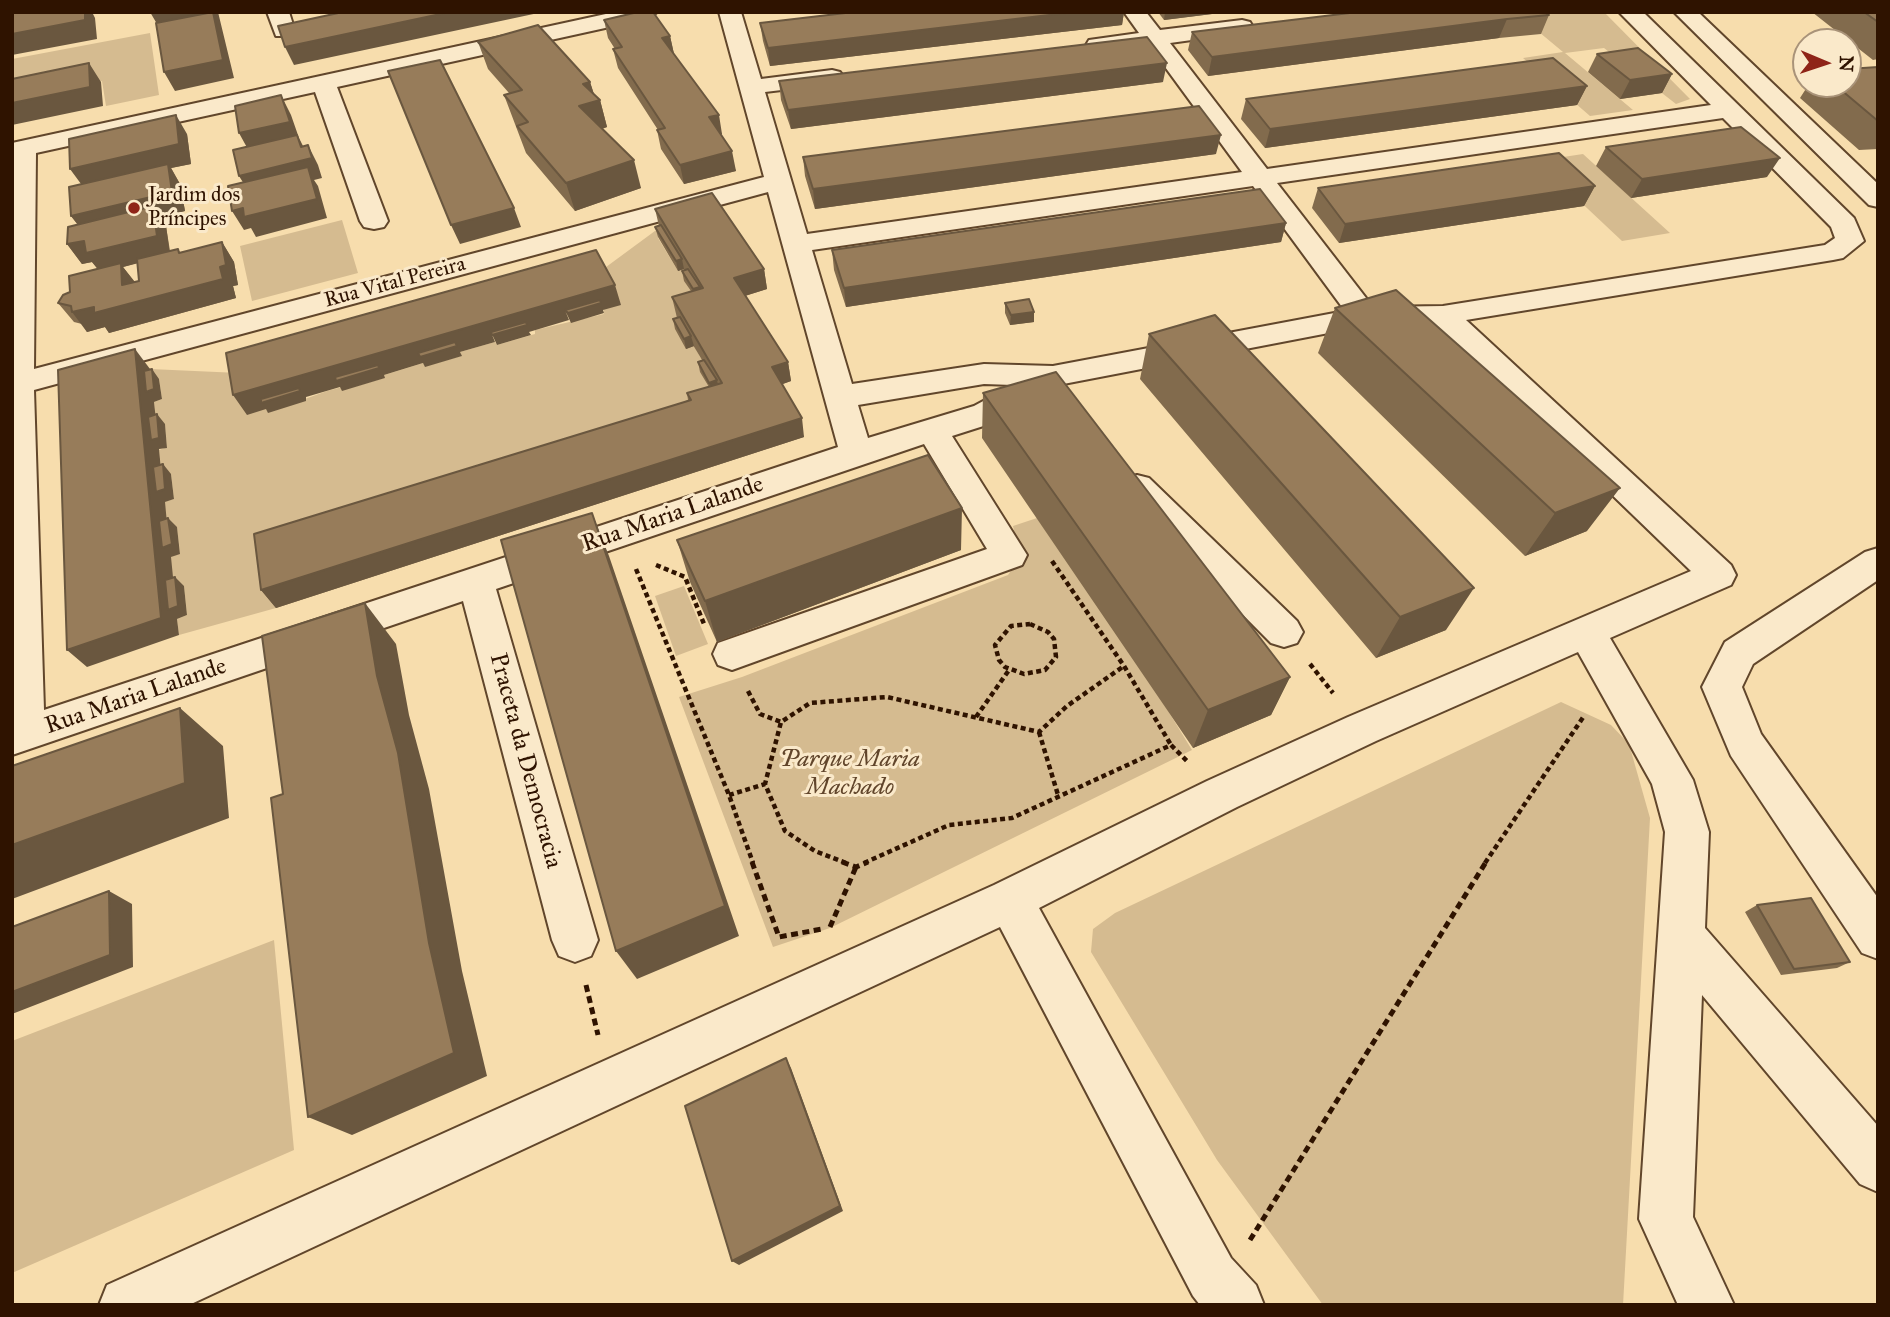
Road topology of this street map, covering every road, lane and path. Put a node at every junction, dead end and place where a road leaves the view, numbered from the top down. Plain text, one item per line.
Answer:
1 (646, 12) edge
2 (730, 12) edge
3 (1135, 12) edge
4 (1630, 12) edge
5 (1685, 12) edge
6 (1262, 25) edge
7 (1154, 38) junction
8 (1074, 48) edge
9 (859, 74) edge
10 (324, 83) junction
11 (751, 87) junction
12 (1730, 110) junction
13 (18, 150) edge
14 (1878, 164) edge
15 (1845, 167) junction
16 (1260, 177) junction
17 (778, 181) junction
18 (1878, 199) edge
19 (374, 221) dead end
20 (796, 244) junction
21 (1443, 315) junction
22 (1365, 317) junction
23 (1054, 376) junction
24 (15, 384) edge
25 (840, 397) junction
26 (1078, 410) edge
27 (932, 431) junction
28 (856, 453) junction
29 (1120, 464) edge
30 (626, 544) junction
31 (1045, 550) dead end
32 (1878, 562) edge
33 (698, 573) edge
34 (685, 577) junction
35 (476, 582) junction
36 (1284, 632) joint
37 (1587, 633) junction
38 (720, 645) joint
39 (1546, 652) junction
40 (1124, 666) junction
41 (1009, 670) junction
42 (976, 717) junction
43 (1362, 729) junction
44 (1039, 732) junction
45 (19, 736) edge
46 (1171, 745) junction
47 (765, 784) junction
48 (1222, 794) junction
49 (729, 795) junction
50 (1058, 795) junction
51 (1010, 901) junction
52 (830, 928) dead end
53 (1682, 936) junction
54 (1878, 937) edge
55 (575, 940) joint
56 (610, 1083) junction
57 (1878, 1166) edge
58 (1224, 1291) edge
59 (127, 1305) edge
60 (1706, 1305) edge

1 - 10 street
2 - 11 street
3 - 7 street
4 - 12 street
5 - 15 street
6 - 7 street
7 - 8 street
7 - 16 street
9 - 11 street
10 - 13 street
10 - 19 street
11 - 17 street
12 - 16 street
12 - 21 street
13 - 24 street
14 - 15 street
15 - 18 street
16 - 20 street
16 - 22 street
17 - 20 street
17 - 24 street, Rua Vital Pereira
20 - 25 street
21 - 22 street
21 - 37 street
22 - 23 street
23 - 25 street
23 - 26 street
23 - 27 street, Rua Maria Lalande
24 - 45 street
25 - 28 street
27 - 28 street, Rua Maria Lalande
27 - 38 street
28 - 30 street, Rua Maria Lalande
29 - 36 street
30 - 34 path
30 - 35 street, Rua Maria Lalande
30 - 49 path
31 - 40 path
32 - 54 street
33 - 34 path
34 - 38 path
35 - 45 street, Rua Maria Lalande
35 - 55 street, Praceta da Democracia
36 - 43 path
37 - 39 street
37 - 53 street
39 - 43 street
39 - 58 path
40 - 44 path
40 - 46 path
41 - 41 path
41 - 42 path
42 - 44 path
42 - 47 path
43 - 48 street
44 - 50 path
46 - 48 path
46 - 50 path
47 - 49 path
47 - 50 path
48 - 51 street
49 - 52 path
51 - 56 street
51 - 58 street
53 - 57 street
53 - 60 street
55 - 56 path
56 - 59 street

